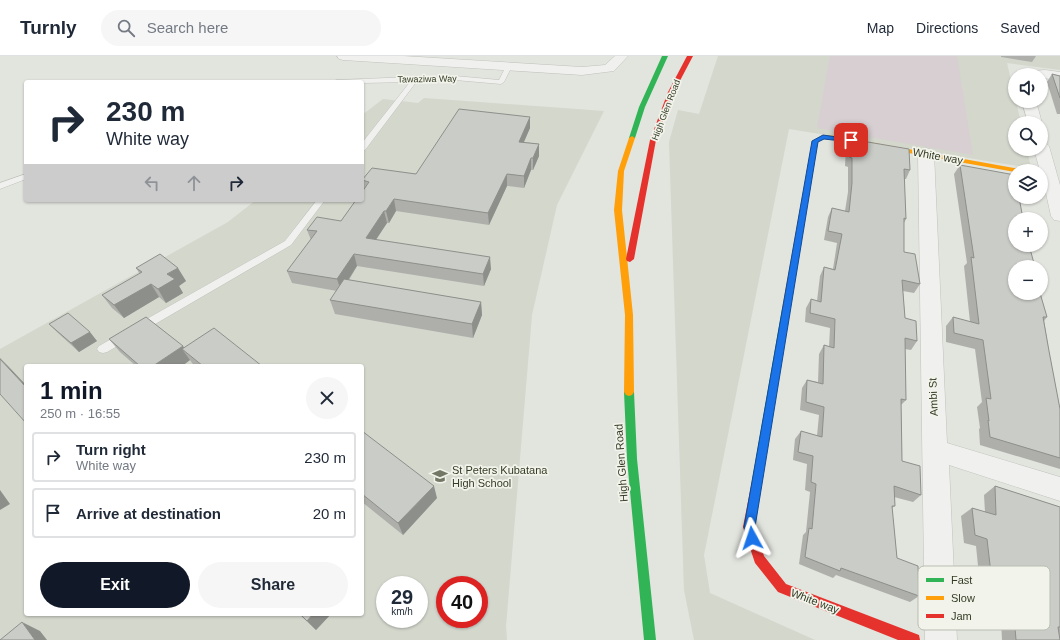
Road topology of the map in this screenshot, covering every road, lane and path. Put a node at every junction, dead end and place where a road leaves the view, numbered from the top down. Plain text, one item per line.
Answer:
1 (343, 56) edge
2 (534, 56) edge
3 (622, 56) edge
4 (665, 56) edge
5 (690, 56) edge
6 (382, 57) edge
7 (508, 68) junction
8 (529, 69) junction
9 (1048, 74) edge
10 (1060, 76) edge
11 (416, 78) junction
12 (364, 81) edge
13 (364, 145) edge
14 (926, 154) junction
15 (1008, 169) edge
16 (24, 177) edge
17 (1048, 184) edge
18 (0, 186) edge
19 (320, 202) edge
20 (1060, 216) edge
21 (625, 283) junction
22 (103, 349) dead end
23 (935, 450) junction
24 (1060, 489) edge
25 (939, 566) edge
26 (941, 630) edge
27 (650, 640) edge
28 (914, 640) edge
29 (941, 640) edge

1 - 6 street
2 - 8 street
3 - 8 street
4 - 21 main road, High Glen Road
5 - 21 main road, High Glen Road
6 - 7 street
7 - 8 street
7 - 11 lane, Tawaziwa Way
9 - 10 street
11 - 12 lane, Tawaziwa Way
11 - 13 lane
14 - 15 main road, White way
14 - 23 street, Ambi St
14 - 28 main road, White way
16 - 18 lane
17 - 20 street
19 - 22 lane
21 - 27 main road, High Glen Road
23 - 24 street
23 - 25 street, Ambi St
26 - 29 street, Ambi St

